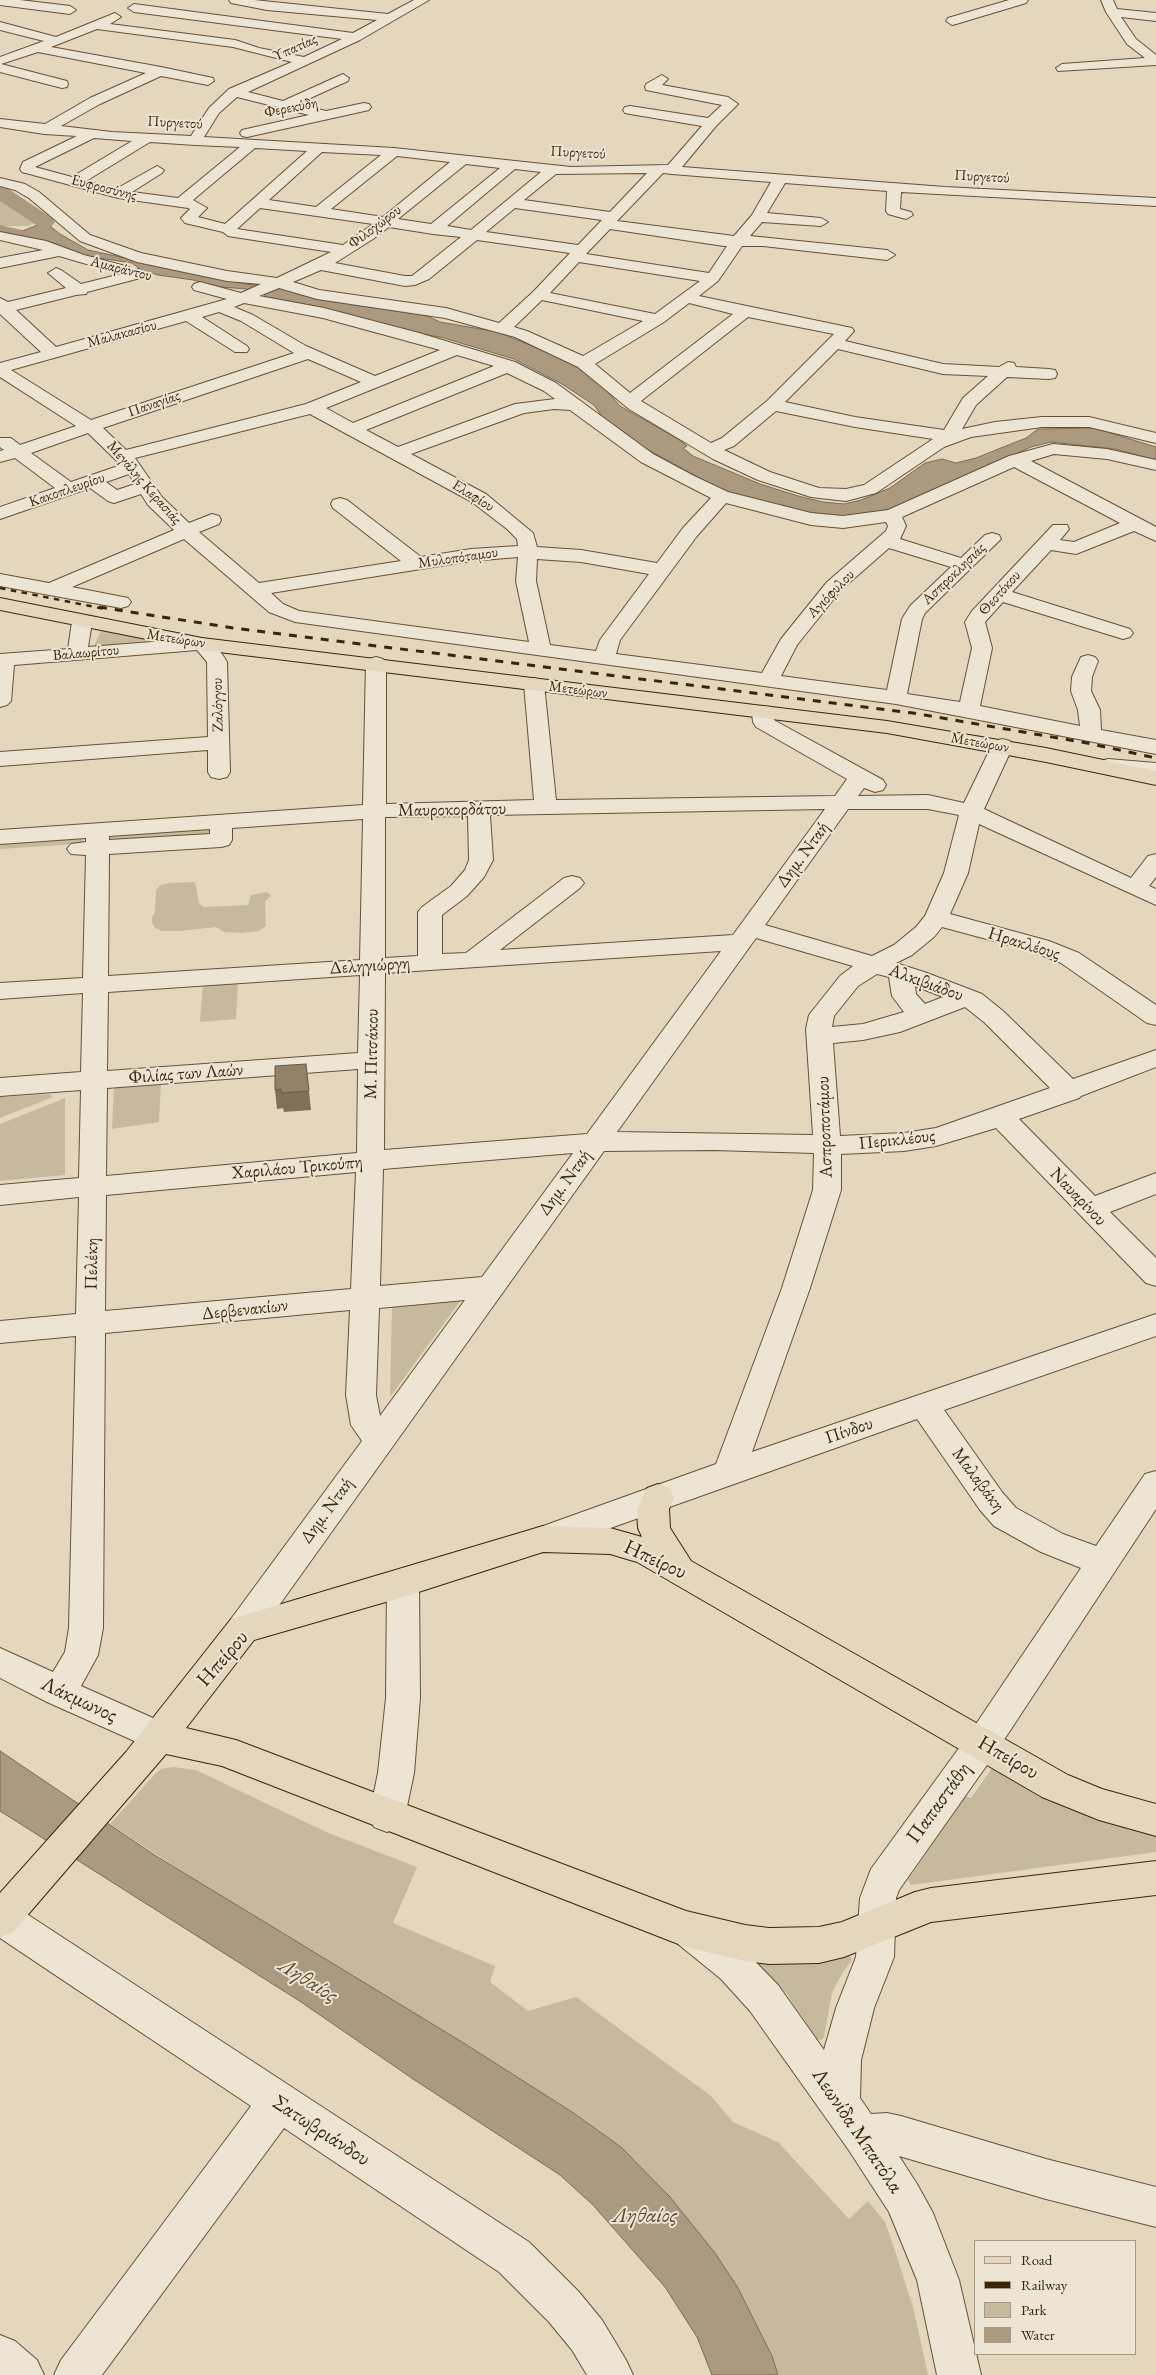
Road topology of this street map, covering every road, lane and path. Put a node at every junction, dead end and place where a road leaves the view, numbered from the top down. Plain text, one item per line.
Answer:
1 (152, 0) edge
2 (235, 0) edge
3 (240, 0) edge
4 (324, 0) edge
5 (400, 0) edge
6 (1022, 0) edge
7 (0, 1) edge
8 (421, 1) edge
9 (1106, 3) edge
10 (134, 8) junction
11 (70, 10) dead end
12 (314, 10) junction
13 (1156, 17) edge
14 (392, 18) junction
15 (213, 19) junction
16 (952, 21) dead end
17 (0, 26) edge
18 (99, 26) junction
19 (73, 36) junction
20 (356, 37) junction
21 (91, 39) dead end
22 (58, 41) junction
23 (38, 48) junction
24 (0, 53) edge
25 (13, 56) junction
26 (0, 61) edge
27 (306, 61) junction
28 (1156, 61) edge
29 (182, 63) dead end
30 (0, 68) edge
31 (1062, 68) dead end
32 (83, 69) dead end
33 (157, 72) junction
34 (344, 78) dead end
35 (662, 79) dead end
36 (137, 81) junction
37 (208, 81) dead end
38 (62, 84) dead end
39 (234, 92) junction
40 (285, 105) junction
41 (364, 107) dead end
42 (630, 110) dead end
43 (214, 112) junction
44 (330, 116) junction
45 (0, 123) edge
46 (711, 124) junction
47 (278, 127) junction
48 (44, 130) junction
49 (92, 134) junction
50 (147, 138) junction
51 (194, 141) junction
52 (226, 142) junction
53 (252, 144) junction
54 (320, 147) junction
55 (394, 152) junction
56 (463, 159) junction
57 (513, 164) junction
58 (553, 169) junction
59 (157, 170) dead end
60 (666, 170) junction
61 (782, 178) junction
62 (75, 181) junction
63 (0, 182) edge
64 (894, 187) junction
65 (118, 194) junction
66 (182, 202) junction
67 (1156, 202) edge
68 (257, 203) junction
69 (512, 203) junction
70 (318, 212) junction
71 (906, 215) dead end
72 (758, 217) junction
73 (609, 221) junction
74 (383, 222) junction
75 (821, 222) dead end
76 (228, 229) junction
77 (433, 230) junction
78 (0, 236) edge
79 (473, 236) junction
80 (738, 241) junction
81 (346, 250) junction
82 (64, 251) junction
83 (576, 254) junction
84 (887, 255) dead end
85 (0, 263) edge
86 (320, 265) junction
87 (56, 273) dead end
88 (140, 274) junction
89 (156, 277) dead end
90 (713, 278) junction
91 (279, 283) junction
92 (189, 284) dead end
93 (80, 291) junction
94 (539, 295) junction
95 (243, 298) junction
96 (686, 298) junction
97 (2, 307) edge
98 (220, 307) junction
99 (745, 312) junction
100 (189, 316) junction
101 (658, 320) junction
102 (504, 328) junction
103 (834, 344) junction
104 (241, 348) dead end
105 (456, 349) junction
106 (309, 353) junction
107 (52, 354) junction
108 (1021, 357) dead end
109 (584, 363) junction
110 (510, 366) junction
111 (0, 369) edge
112 (1002, 373) junction
113 (1049, 374) dead end
114 (375, 382) junction
115 (630, 401) junction
116 (572, 405) junction
117 (773, 405) junction
118 (312, 408) junction
119 (89, 426) junction
120 (353, 429) junction
121 (950, 436) junction
122 (0, 438) edge
123 (1156, 438) edge
124 (709, 450) junction
125 (18, 451) junction
126 (398, 453) junction
127 (0, 457) edge
128 (1015, 460) junction
129 (128, 462) junction
130 (1156, 465) edge
131 (93, 480) junction
132 (146, 487) junction
133 (68, 489) junction
134 (722, 496) junction
135 (340, 504) dead end
136 (1, 511) edge
137 (892, 515) junction
138 (212, 520) dead end
139 (1135, 524) junction
140 (187, 532) junction
141 (1156, 535) edge
142 (992, 538) dead end
143 (888, 541) junction
144 (526, 552) junction
145 (417, 564) junction
146 (965, 565) junction
147 (662, 570) junction
148 (0, 580) edge
149 (49, 590) junction
150 (255, 590) junction
151 (999, 594) junction
152 (121, 602) dead end
153 (0, 604) edge
154 (82, 622) junction
155 (1123, 633) dead end
156 (202, 644) junction
157 (541, 651) junction
158 (78, 654) junction
159 (604, 659) junction
160 (2, 660) edge
161 (1088, 661) dead end
162 (376, 663) junction
163 (768, 681) junction
164 (534, 684) junction
165 (896, 698) junction
166 (0, 702) edge
167 (969, 710) junction
168 (763, 712) junction
169 (1090, 734) junction
170 (219, 743) junction
171 (1002, 746) junction
172 (1156, 747) edge
173 (0, 759) edge
174 (1099, 766) junction
175 (1156, 770) edge
176 (220, 772) dead end
177 (860, 777) junction
178 (1156, 778) edge
179 (841, 802) junction
180 (905, 802) junction
181 (546, 808) junction
182 (479, 810) junction
183 (374, 811) junction
184 (969, 820) junction
185 (0, 836) edge
186 (98, 839) junction
187 (0, 854) edge
188 (1156, 861) edge
189 (572, 883) dead end
190 (1135, 888) junction
191 (1156, 898) edge
192 (936, 918) junction
193 (745, 935) junction
194 (473, 960) junction
195 (430, 962) junction
196 (874, 965) junction
197 (373, 966) junction
198 (901, 973) junction
199 (96, 985) junction
200 (0, 991) edge
201 (967, 997) junction
202 (921, 1016) junction
203 (1156, 1017) edge
204 (820, 1036) junction
205 (1156, 1058) edge
206 (372, 1060) junction
207 (94, 1080) junction
208 (0, 1087) edge
209 (1070, 1092) junction
210 (1000, 1117) junction
211 (594, 1143) junction
212 (827, 1145) junction
213 (370, 1161) junction
214 (1156, 1183) edge
215 (93, 1187) junction
216 (0, 1195) edge
217 (1090, 1209) junction
218 (1156, 1276) edge
219 (489, 1287) junction
220 (366, 1298) junction
221 (91, 1324) junction
222 (1156, 1325) edge
223 (0, 1332) edge
224 (924, 1406) junction
225 (379, 1439) junction
226 (729, 1472) junction
227 (1156, 1483) edge
228 (658, 1497) junction
229 (543, 1539) junction
230 (1102, 1562) junction
231 (679, 1570) junction
232 (403, 1583) junction
233 (270, 1589) junction
234 (294, 1615) junction
235 (243, 1629) junction
236 (0, 1662) edge
237 (59, 1692) junction
238 (982, 1744) junction
239 (149, 1750) junction
240 (387, 1816) junction
241 (1156, 1820) edge
242 (1156, 1878) edge
243 (6, 1913) edge
244 (878, 1924) junction
245 (686, 1928) junction
246 (278, 2102) junction
247 (851, 2120) junction
248 (1156, 2207) edge
249 (0, 2356) edge
250 (22, 2375) edge
251 (76, 2375) edge
252 (611, 2375) edge
253 (959, 2375) edge

1 - 10 street
2 - 3 street
3 - 12 street
3 - 15 street
4 - 12 street
5 - 8 street
6 - 16 street
7 - 11 street
8 - 14 street, Υπατίας
9 - 13 street
9 - 28 street
10 - 15 street
10 - 18 street
12 - 14 street
14 - 20 street, Υπατίας
15 - 20 street
17 - 22 street
18 - 19 street
18 - 27 street
19 - 21 street
19 - 22 street
20 - 27 street, Υπατίας
22 - 23 street
23 - 25 street
23 - 33 street
24 - 25 street
25 - 26 street
27 - 39 street, Υπατίας
28 - 31 street
29 - 33 street
30 - 38 street
32 - 36 street
33 - 36 street
33 - 37 street
34 - 40 street
35 - 46 street
36 - 48 street
39 - 40 street
39 - 43 street, Υπατίας
40 - 44 street
41 - 44 street, Φερεκύδη
42 - 46 street
43 - 47 street
43 - 51 street, Υπατίας
44 - 47 street, Φερεκύδη
45 - 48 street, Πυργετού
46 - 60 street
47 - 52 street, Φερεκύδη
48 - 49 street, Πυργετού
49 - 50 street, Πυργετού
49 - 62 street, Ευφροσύνης
50 - 51 street, Πυργετού
50 - 62 street
51 - 52 street, Πυργετού
52 - 53 street, Πυργετού
53 - 54 street, Πυργετού
53 - 66 street
54 - 55 street, Πυργετού
54 - 68 street
55 - 56 street, Πυργετού
55 - 70 street
56 - 57 street, Πυργετού
56 - 74 street, Φιλοχώρου
57 - 58 street, Πυργετού
57 - 77 street
58 - 60 street, Πυργετού
58 - 69 street
59 - 65 street
60 - 61 street, Πυργετού
60 - 73 street
61 - 64 street, Πυργετού
61 - 72 street
62 - 65 street, Ευφροσύνης
63 - 91 street
64 - 67 street, Πυργετού
64 - 71 street
65 - 66 street, Ευφροσύνης
66 - 76 street
68 - 70 street
68 - 76 street
69 - 73 street
69 - 79 street
70 - 74 street
72 - 75 street
72 - 80 street
73 - 80 street
73 - 83 street
74 - 77 street
74 - 81 street, Φιλοχώρου
76 - 81 street
77 - 79 street
78 - 82 street, Αμαράντου
79 - 83 street
79 - 86 street
80 - 84 street
80 - 90 street
81 - 86 street, Φιλοχώρου
82 - 85 street
82 - 88 street, Αμαράντου
83 - 90 street
83 - 94 street
86 - 91 street, Φιλοχώρου
87 - 93 street
88 - 89 street, Αμαράντου
88 - 93 street
90 - 96 street
91 - 95 street, Φιλοχώρου
91 - 102 street
92 - 95 street
93 - 97 street
94 - 101 street
94 - 102 street
95 - 98 street, Μαλακασίου
95 - 105 street
96 - 99 street
96 - 101 street
97 - 107 street
98 - 100 street, Μαλακασίου
98 - 106 street
99 - 103 street
99 - 115 street
100 - 104 street
100 - 107 street, Μαλακασίου
101 - 109 street
102 - 109 street
103 - 112 street
103 - 117 street
105 - 110 street
105 - 114 street, Κακοπλευρίου
106 - 114 street
106 - 119 street, Παναγίας
107 - 111 street, Μαλακασίου
108 - 112 street
109 - 115 street
110 - 116 street
110 - 120 street
111 - 119 street, Μεγάλης Κερασιάς
112 - 113 street
112 - 121 street
114 - 118 street, Κακοπλευρίου
115 - 124 street
116 - 126 street
116 - 134 street
117 - 121 street
117 - 124 street
118 - 120 street, Ελαφίου
118 - 129 street, Κακοπλευρίου
119 - 125 street, Παναγίας
119 - 129 street, Μεγάλης Κερασιάς
120 - 126 street, Ελαφίου
121 - 123 street
121 - 124 street
122 - 125 street
125 - 127 street, Παναγίας
125 - 133 street
126 - 144 street, Ελαφίου
128 - 130 street
128 - 137 street
128 - 139 street
129 - 131 street, Κακοπλευρίου
129 - 132 street, Μεγάλης Κερασιάς
131 - 132 street
131 - 133 street, Κακοπλευρίου
132 - 140 street, Μεγάλης Κερασιάς
133 - 136 street, Κακοπλευρίου
134 - 137 street
134 - 147 street
135 - 145 street
137 - 143 street
138 - 140 street
139 - 141 street
139 - 151 street, Θεοτόκου
140 - 149 street
140 - 150 street, Μεγάλης Κερασιάς
142 - 146 street, Ασπροκλησιάς
143 - 146 street
143 - 163 street, Αγιόφυλου
144 - 145 street, Μυλοπόταμου
144 - 147 street, Μυλοπόταμου
144 - 157 street, Ελαφίου
145 - 150 street, Μυλοπόταμου
146 - 165 street, Ασπροκλησιάς
147 - 159 street
148 - 149 street
149 - 152 street
150 - 157 street, Μεγάλης Κερασιάς
151 - 155 street
151 - 167 street, Θεοτόκου
153 - 154 main road, Μετεώρων
154 - 156 main road, Μετεώρων
154 - 158 street
156 - 158 street, Βαλαωρίτου
156 - 162 main road, Μετεώρων
156 - 170 street, Ζαλόγγου
157 - 159 street, Μεγάλης Κερασιάς
158 - 160 street, Βαλαωρίτου
159 - 163 street, Μεγάλης Κερασιάς
160 - 166 street
161 - 169 street
162 - 164 main road, Μετεώρων
162 - 183 street, Μ. Πιτσάκου
163 - 165 street, Μεγάλης Κερασιάς
164 - 168 main road, Μετεώρων
164 - 181 street
165 - 167 street, Μεγάλης Κερασιάς
167 - 169 street, Μεγάλης Κερασιάς
168 - 171 main road, Μετεώρων
168 - 177 street
169 - 172 street, Μεγάλης Κερασιάς
170 - 173 street
170 - 176 street, Ζαλόγγου
171 - 174 main road, Μετεώρων
171 - 184 street, Ασπροποτάμου
174 - 175 street
174 - 178 main road, Μετεώρων
177 - 179 street, Δημ. Νταή
177 - 180 street
179 - 180 street, Μαυροκορδάτου
179 - 181 street, Μαυροκορδάτου
179 - 193 street, Δημ. Νταή
180 - 184 street, Μαυροκορδάτου
181 - 182 street, Μαυροκορδάτου
182 - 183 street, Μαυροκορδάτου
182 - 195 street
183 - 186 street, Μαυροκορδάτου
183 - 197 street, Μ. Πιτσάκου
184 - 190 street, Μαυροκορδάτου
184 - 192 street, Ασπροποτάμου
185 - 186 street
186 - 187 street
186 - 199 street, Πελέκη
188 - 190 street
189 - 194 street
190 - 191 street, Μαυροκορδάτου
192 - 196 street, Ασπροποτάμου
192 - 203 street, Ηρακλέους
193 - 194 street, Δεληγιώργη
193 - 196 street, Αλκιβιάδου
193 - 211 street, Δημ. Νταή
194 - 195 street, Δεληγιώργη
195 - 197 street, Δεληγιώργη
196 - 198 street, Αλκιβιάδου
196 - 204 street, Ασπροποτάμου
197 - 199 street, Δεληγιώργη
197 - 206 street, Μ. Πιτσάκου
198 - 201 street, Αλκιβιάδου
198 - 202 street
199 - 200 street, Δεληγιώργη
199 - 207 street, Πελέκη
201 - 202 street
201 - 209 street, Αλκιβιάδου
202 - 204 street
204 - 212 street, Ασπροποτάμου
205 - 209 street, Περικλέους
206 - 207 street, Φιλίας των Λαών
206 - 213 street, Μ. Πιτσάκου
207 - 208 street, Φιλίας των Λαών
207 - 215 street, Πελέκη
209 - 210 street, Περικλέους
210 - 212 street, Περικλέους
210 - 217 street, Ναυαρίνου
211 - 212 street, Περικλέους
211 - 213 street, Χαριλάου Τρικούπη
211 - 219 street, Δημ. Νταή
212 - 226 street, Ασπροποτάμου
213 - 215 street, Χαριλάου Τρικούπη
213 - 220 street, Μ. Πιτσάκου
214 - 217 street
215 - 216 street, Χαριλάου Τρικούπη
215 - 221 street, Πελέκη
217 - 218 street, Ναυαρίνου
219 - 220 street, Δερβενακίων
219 - 225 street, Δημ. Νταή
220 - 221 street, Δερβενακίων
220 - 225 street, Μ. Πιτσάκου
221 - 223 street, Δερβενακίων
221 - 237 street, Πελέκη
222 - 224 street, Πίνδου
224 - 226 street, Πίνδου
224 - 230 street, Μαλαβάκη
225 - 233 street, Δημ. Νταή
226 - 228 street, Πίνδου
227 - 230 street, Παπαστάθη
228 - 229 street, Πίνδου
228 - 231 main road
229 - 231 main road, Ηπείρου
229 - 232 main road, Ηπείρου
230 - 238 street, Παπαστάθη
231 - 238 main road, Ηπείρου
232 - 234 main road, Ηπείρου
232 - 240 street
233 - 234 street
233 - 235 street, Δημ. Νταή
234 - 235 main road, Ηπείρου
235 - 239 main road, Ηπείρου
236 - 237 street, Λάκμωνος
237 - 239 street, Λάκμωνος
238 - 241 main road, Ηπείρου
238 - 244 street, Παπαστάθη
239 - 240 main road
239 - 243 main road, Ηπείρου
240 - 245 main road
242 - 244 main road
243 - 246 street, Σατωβριάνδου
244 - 245 main road
244 - 247 street, Παπαστάθη
245 - 247 street, Λεωνίδα Μπατόλα
246 - 251 street
246 - 252 street, Σατωβριάνδου
247 - 248 street
247 - 253 street, Λεωνίδα Μπατόλα
249 - 250 street

